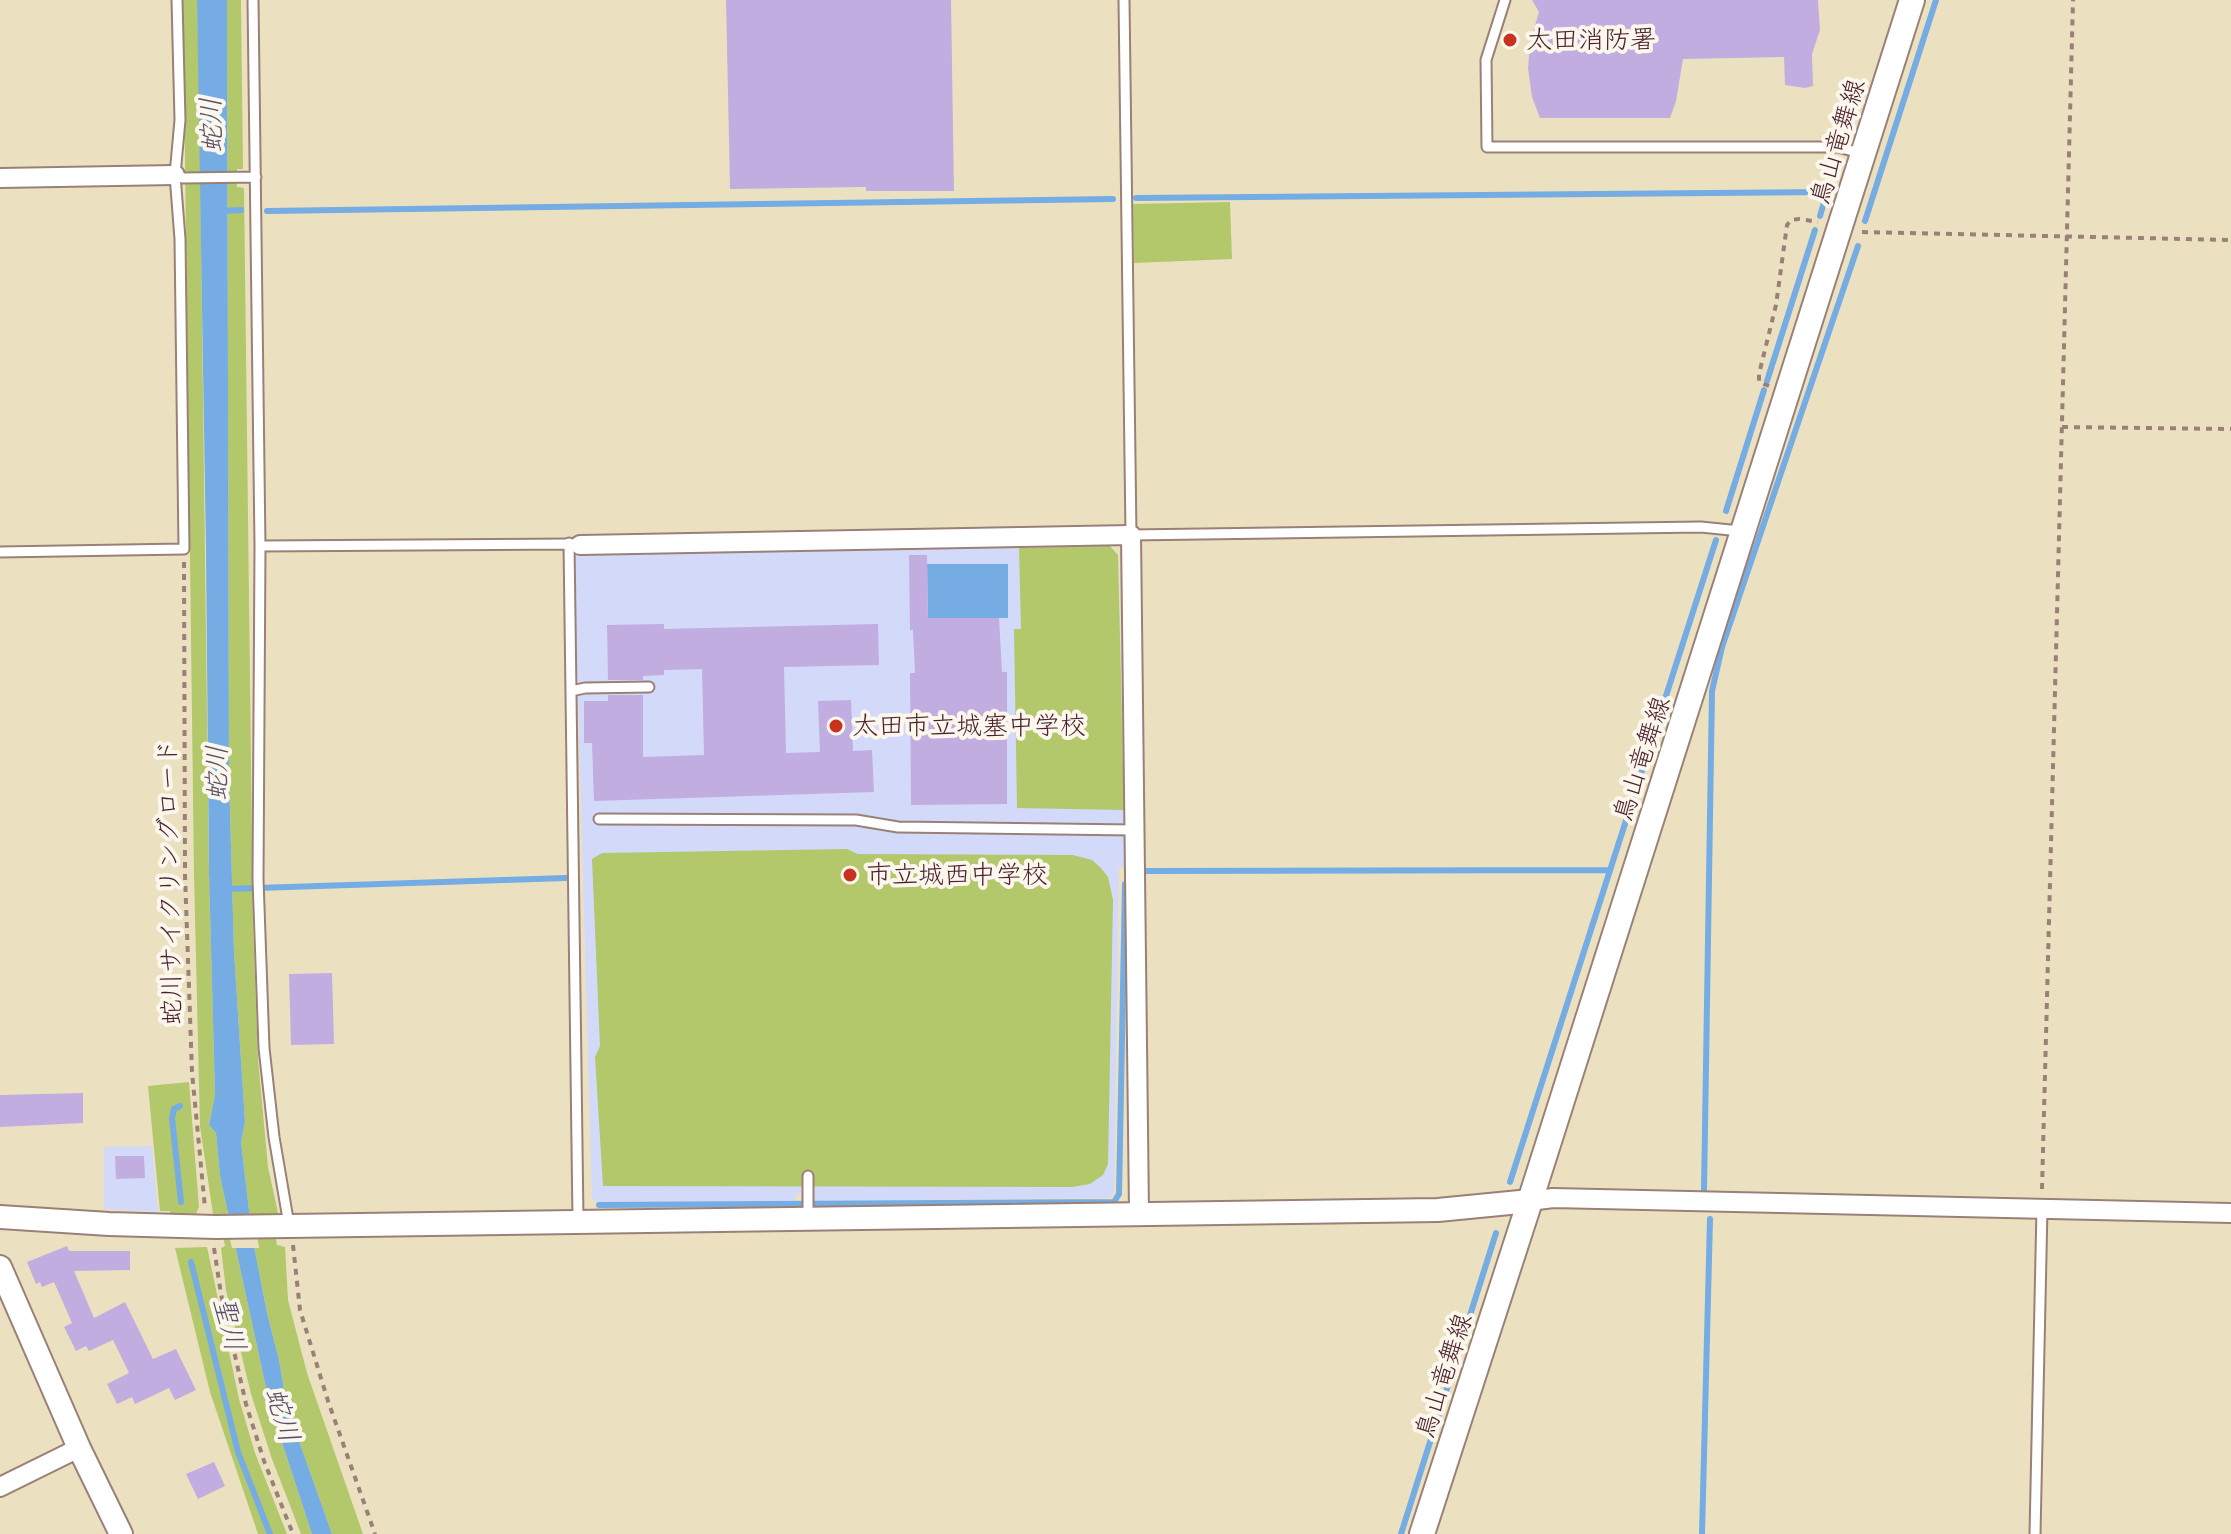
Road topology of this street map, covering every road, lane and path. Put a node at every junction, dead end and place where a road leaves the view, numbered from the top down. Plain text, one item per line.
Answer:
1 (177, 0) edge
2 (253, 0) edge
3 (1124, 0) edge
4 (1505, 0) edge
5 (1912, 0) edge
6 (2073, 0) edge
7 (1864, 154) junction
8 (179, 176) junction
9 (252, 177) junction
10 (0, 178) edge
11 (1841, 228) junction
12 (2069, 236) junction
13 (2231, 240) edge
14 (1788, 393) junction
15 (2062, 427) junction
16 (2231, 429) edge
17 (1744, 532) junction
18 (1131, 535) junction
19 (574, 544) junction
20 (260, 546) junction
21 (184, 549) junction
22 (0, 552) edge
23 (649, 687) dead end
24 (571, 691) junction
25 (599, 819) dead end
26 (1134, 830) junction
27 (808, 1176) dead end
28 (1530, 1201) junction
29 (2042, 1208) junction
30 (1139, 1213) junction
31 (2231, 1213) edge
32 (808, 1214) junction
33 (0, 1217) edge
34 (578, 1220) junction
35 (285, 1226) junction
36 (212, 1227) junction
37 (0, 1267) edge
38 (79, 1448) junction
39 (0, 1487) edge
40 (121, 1534) edge
41 (293, 1534) edge
42 (375, 1534) edge
43 (1422, 1534) edge
44 (2035, 1534) edge

1 - 8 lane
2 - 9 lane
3 - 18 lane
4 - 7 lane
5 - 7 main road, 鳥山竜舞線
6 - 12 path
7 - 11 main road, 鳥山竜舞線
8 - 9 lane
8 - 10 street
8 - 21 lane
9 - 20 lane
11 - 12 path
11 - 14 main road, 鳥山竜舞線
11 - 14 path
12 - 13 path
12 - 15 path
14 - 17 main road, 鳥山竜舞線
15 - 16 path
15 - 29 path
17 - 18 lane
17 - 28 main road, 鳥山竜舞線
18 - 19 street
18 - 26 street
19 - 20 lane
19 - 24 lane
20 - 35 lane
21 - 22 lane
21 - 36 path, 蛇川サイクリングロード
23 - 24 lane
24 - 34 lane
25 - 26 lane
26 - 30 street
27 - 32 lane
28 - 29 street
28 - 30 street
28 - 43 main road, 鳥山竜舞線
29 - 31 street
29 - 44 lane
30 - 32 street
32 - 34 street
33 - 36 street
34 - 35 street
35 - 36 street
35 - 42 path
36 - 41 path, 蛇川サイクリングロード
37 - 38 street
38 - 39 street
38 - 40 street

